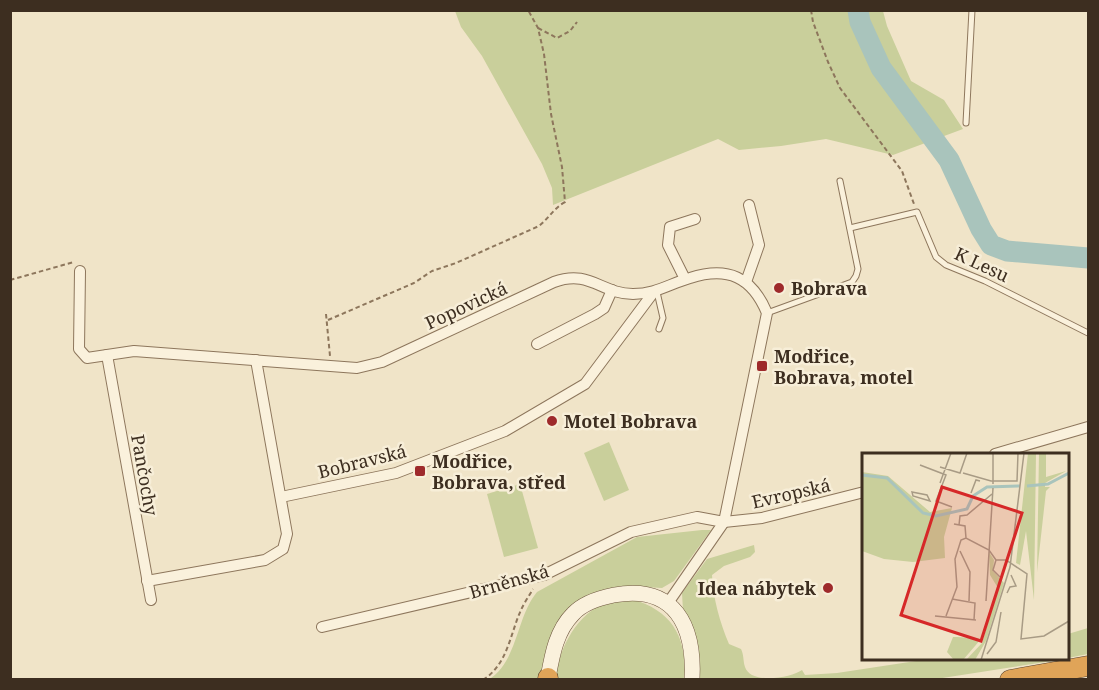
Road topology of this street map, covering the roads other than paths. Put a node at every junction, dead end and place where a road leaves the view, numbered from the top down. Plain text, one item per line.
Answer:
1 (972, 10) edge
2 (966, 123) dead end
3 (840, 181) dead end
4 (749, 205) dead end
5 (695, 219) dead end
6 (850, 228) junction
7 (80, 271) road end
8 (685, 279) junction
9 (746, 282) junction
10 (612, 290) junction
11 (655, 292) junction
12 (767, 314) junction
13 (659, 329) dead end
14 (1089, 333) edge
15 (537, 344) dead end
16 (107, 355) junction
17 (256, 360) junction
18 (1089, 427) edge
19 (998, 453) edge
20 (862, 493) edge
21 (281, 497) junction
22 (724, 522) junction
23 (147, 581) junction
24 (151, 600) dead end
25 (668, 603) junction
26 (322, 627) dead end
27 (1089, 666) edge
28 (548, 679) edge
29 (692, 680) edge
30 (1010, 680) edge

1 - 2 lane
3 - 6 lane
4 - 9 street
5 - 8 street
6 - 12 lane
6 - 14 lane, K Lesu
7 - 16 street, Popovická
8 - 9 street, Popovická
8 - 11 street, Popovická
9 - 12 street
10 - 11 street, Popovická
10 - 15 street
10 - 17 street, Popovická
11 - 13 lane
11 - 21 street, Bobravská
12 - 22 street
16 - 17 street, Popovická
16 - 23 street, Pančochy
17 - 21 street
18 - 19 street
20 - 22 street, Evropská
21 - 23 street
22 - 25 street
22 - 26 street, Brněnská
23 - 24 street, Pančochy
25 - 28 street
25 - 29 street
27 - 30 highway

